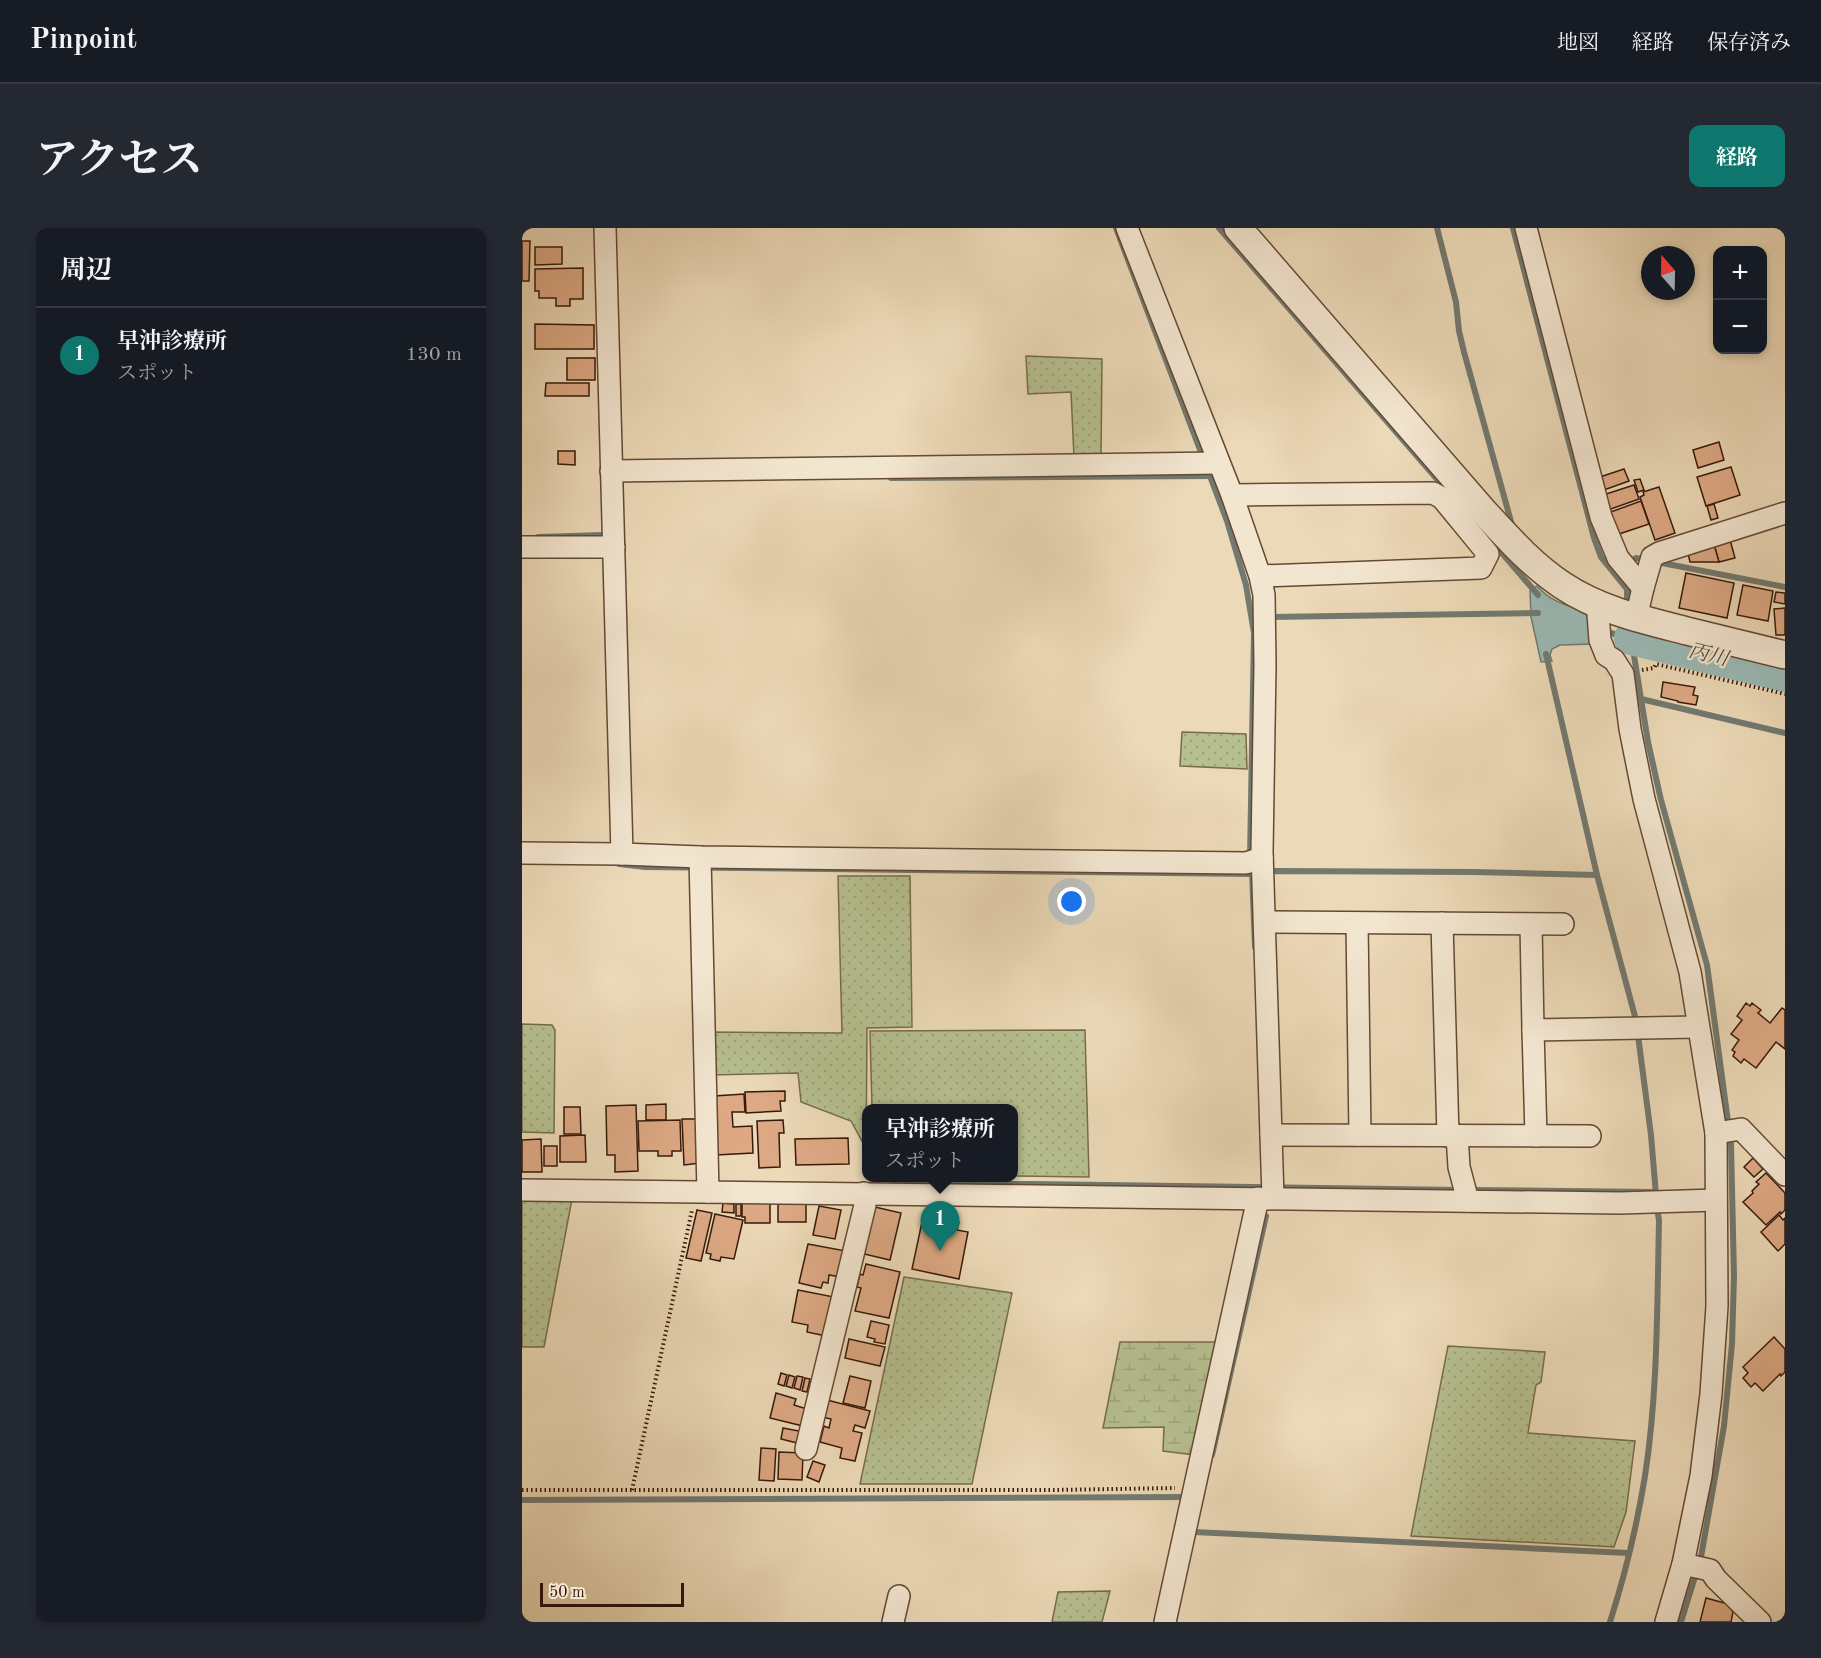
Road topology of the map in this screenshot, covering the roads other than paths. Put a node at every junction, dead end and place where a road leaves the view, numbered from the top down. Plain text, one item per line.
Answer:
1 (605, 228) edge
2 (1127, 228) edge
3 (1238, 228) edge
4 (1526, 228) edge
5 (1210, 464) junction
6 (611, 471) junction
7 (1232, 495) junction
8 (1785, 513) edge
9 (1484, 531) junction
10 (522, 547) edge
11 (614, 547) junction
12 (1260, 576) junction
13 (1643, 588) junction
14 (1600, 612) junction
15 (1636, 618) junction
16 (1785, 655) edge
17 (522, 853) edge
18 (622, 854) junction
19 (700, 864) junction
20 (1259, 865) junction
21 (1265, 922) junction
22 (1357, 922) junction
23 (1442, 924) junction
24 (1531, 924) junction
25 (1563, 924) dead end
26 (1698, 1027) junction
27 (1533, 1030) junction
28 (1725, 1131) junction
29 (1271, 1135) junction
30 (1360, 1135) junction
31 (1453, 1136) junction
32 (1536, 1136) junction
33 (1590, 1136) dead end
34 (1785, 1175) edge
35 (705, 1187) junction
36 (522, 1190) edge
37 (864, 1193) junction
38 (1269, 1193) junction
39 (1716, 1200) junction
40 (1468, 1201) junction
41 (806, 1449) dead end
42 (1693, 1566) junction
43 (899, 1596) dead end
44 (893, 1622) edge
45 (1165, 1622) edge
46 (1666, 1622) edge
47 (1760, 1622) edge

1 - 6 street
2 - 5 street
3 - 9 street
4 - 13 street
5 - 6 street
5 - 7 street
6 - 11 street
7 - 9 street
7 - 12 street
8 - 13 street
9 - 12 street
9 - 14 street
10 - 11 street
11 - 18 street
12 - 20 street
13 - 15 street
14 - 15 street
14 - 26 street
15 - 16 street
17 - 18 street
18 - 19 street
19 - 20 street
19 - 35 street
20 - 21 street
21 - 22 street
21 - 29 street
22 - 23 street
22 - 30 street
23 - 24 street
23 - 31 street
24 - 25 street
24 - 27 street
26 - 27 street
26 - 28 street
27 - 32 street
28 - 34 street
28 - 39 street
29 - 30 street
29 - 38 street
30 - 31 street
31 - 32 street
31 - 40 street
32 - 33 street
35 - 36 street
35 - 37 street
37 - 38 street
37 - 41 street
38 - 40 street
38 - 45 street
39 - 40 street
39 - 42 street
42 - 46 street
42 - 47 street
43 - 44 street

